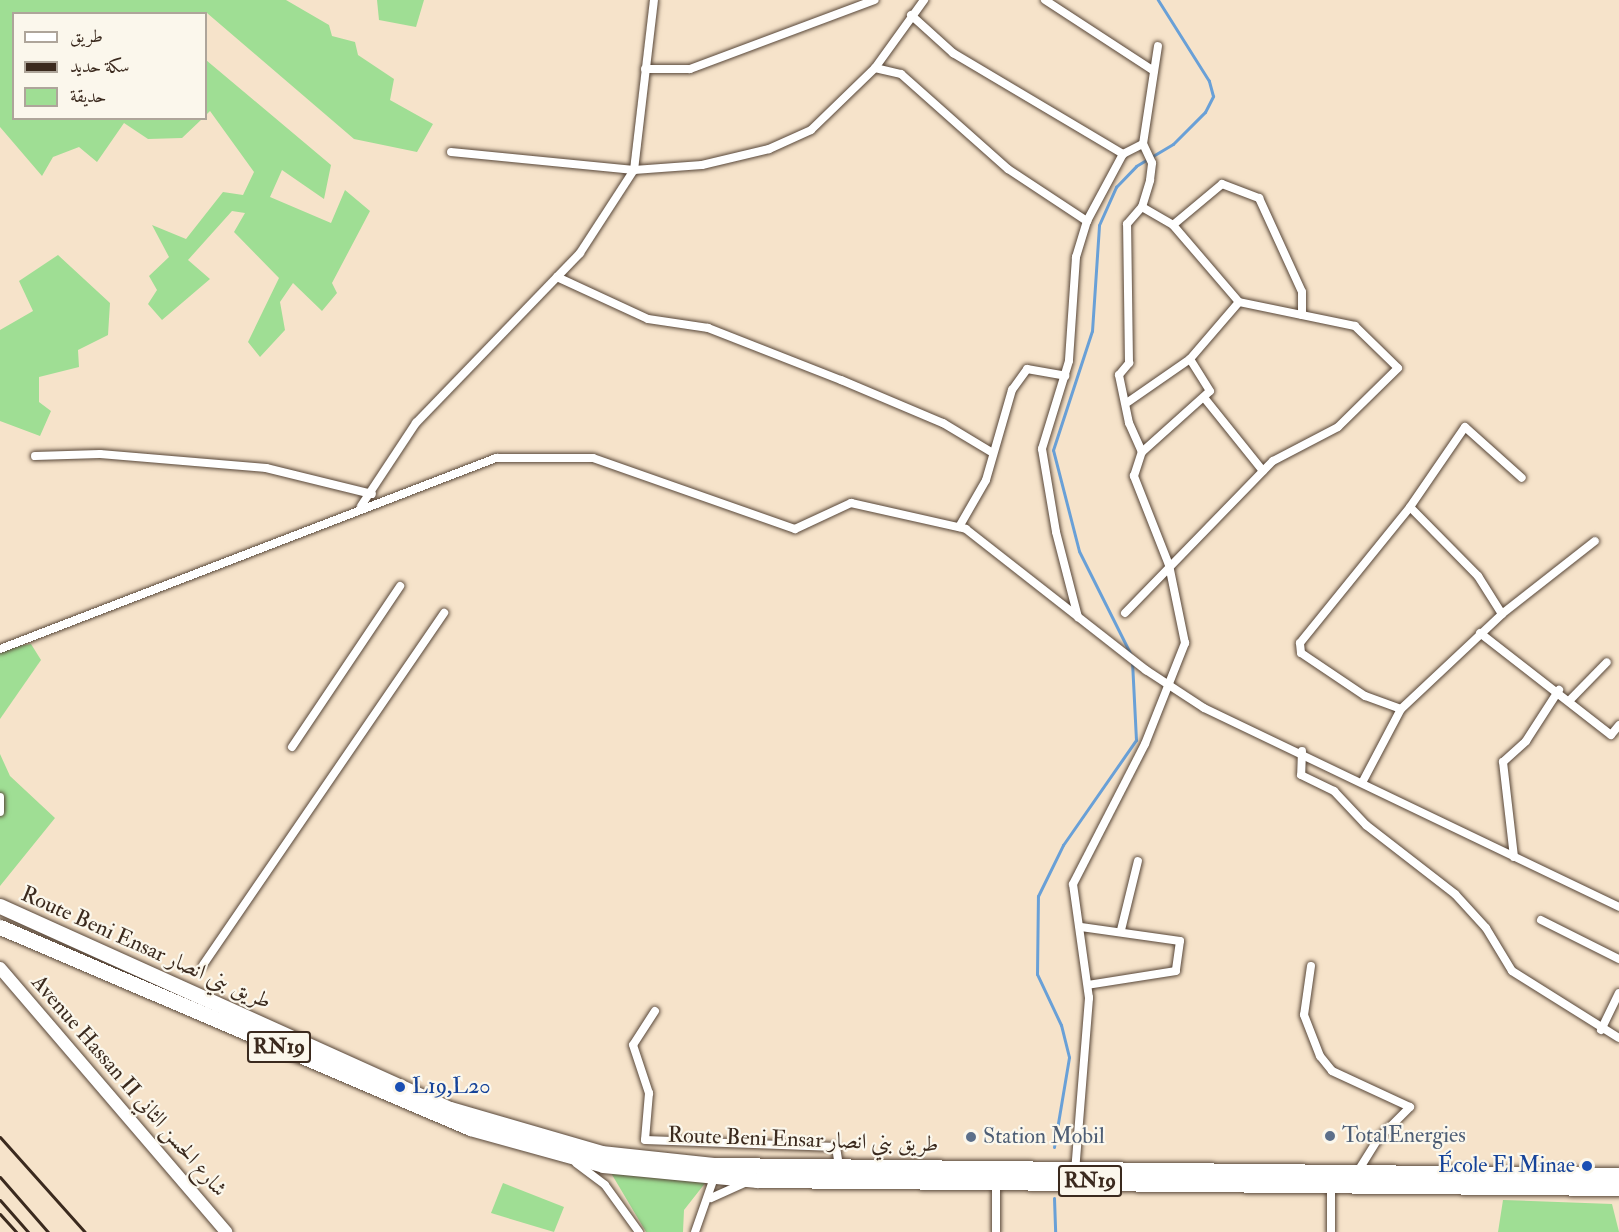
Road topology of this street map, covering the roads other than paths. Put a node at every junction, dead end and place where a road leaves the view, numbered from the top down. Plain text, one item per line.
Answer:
1 (654, 0) edge
2 (875, 0) edge
3 (924, 0) edge
4 (1045, 0) edge
5 (911, 15) junction
6 (1158, 46) dead end
7 (875, 68) junction
8 (645, 69) junction
9 (1154, 71) junction
10 (1145, 147) junction
11 (451, 152) dead end
12 (1123, 154) junction
13 (634, 170) junction
14 (1142, 207) junction
15 (1087, 221) junction
16 (1173, 225) junction
17 (557, 277) junction
18 (1239, 302) junction
19 (1302, 315) junction
20 (1190, 359) junction
21 (1065, 376) junction
22 (1206, 400) junction
23 (1128, 402) junction
24 (1142, 452) junction
25 (993, 453) junction
26 (35, 456) dead end
27 (1263, 471) junction
28 (1522, 478) dead end
29 (369, 492) junction
30 (381, 500) junction
31 (361, 506) junction
32 (1410, 507) junction
33 (959, 527) junction
34 (1595, 541) dead end
35 (1170, 566) junction
36 (400, 586) dead end
37 (444, 613) dead end
38 (1125, 613) dead end
39 (1502, 614) junction
40 (1078, 617) junction
41 (1480, 633) junction
42 (0, 649) edge
43 (1607, 662) dead end
44 (1171, 688) junction
45 (1559, 690) junction
46 (1569, 701) junction
47 (1401, 709) junction
48 (1619, 725) edge
49 (292, 747) dead end
50 (1302, 752) junction
51 (1363, 781) junction
52 (0, 797) edge
53 (0, 812) edge
54 (1514, 857) junction
55 (1138, 861) dead end
56 (0, 906) edge
57 (1619, 907) edge
58 (1541, 920) dead end
59 (0, 927) edge
60 (1081, 927) junction
61 (1121, 930) junction
62 (1619, 959) edge
63 (203, 965) dead end
64 (1311, 966) dead end
65 (0, 968) edge
66 (1088, 985) junction
67 (1619, 993) edge
68 (655, 1011) dead end
69 (1601, 1030) junction
70 (1619, 1038) edge
71 (688, 1144) junction
72 (562, 1156) junction
73 (602, 1159) junction
74 (688, 1162) junction
75 (839, 1165) junction
76 (715, 1171) junction
77 (1357, 1173) junction
78 (1075, 1174) junction
79 (1619, 1175) edge
80 (757, 1179) junction
81 (1331, 1179) junction
82 (996, 1181) junction
83 (605, 1185) junction
84 (1619, 1188) edge
85 (708, 1200) junction
86 (226, 1232) edge
87 (639, 1232) edge
88 (695, 1232) edge
89 (996, 1232) edge
90 (1331, 1232) edge

1 - 8 street
2 - 8 street
3 - 5 street
4 - 9 street
5 - 7 street
5 - 12 street
6 - 9 street
7 - 13 street
7 - 15 street
8 - 13 street
9 - 10 street
10 - 12 street
10 - 14 street
11 - 13 street
12 - 15 street
13 - 17 street
14 - 16 street
14 - 23 street
15 - 21 street
16 - 18 street
16 - 19 street
17 - 25 street
17 - 29 street
18 - 19 street
18 - 20 street
19 - 27 street
20 - 22 street
20 - 23 street
21 - 25 street
21 - 40 street
22 - 24 street
22 - 27 street
23 - 24 street
24 - 35 street
25 - 33 street
26 - 29 street
27 - 35 street
28 - 32 street
29 - 30 street
29 - 31 street
30 - 31 street
30 - 33 street
31 - 42 street
32 - 39 street
32 - 47 street
33 - 40 street
34 - 39 street
35 - 38 street
35 - 44 street
36 - 49 street
37 - 63 street
39 - 41 street
40 - 44 street
41 - 45 street
41 - 47 street
43 - 46 street
44 - 50 street
44 - 60 street
45 - 46 street
45 - 54 street
46 - 48 street
47 - 51 street
50 - 51 street
50 - 69 street
51 - 54 street
52 - 53 street
54 - 57 street
55 - 61 street
56 - 73 highway, Route Beni Ensar طريق بني انصار / RN19
58 - 62 street
59 - 72 highway, Route Beni Ensar طريق بني انصار / RN19
60 - 61 street
60 - 66 street
61 - 66 street
64 - 77 street
65 - 86 street, Avenue Hassan II شارع الحسن الثاني
66 - 78 street
67 - 69 street
68 - 71 street
69 - 70 street
71 - 74 street
71 - 75 street
72 - 73 highway, Route Beni Ensar طريق بني انصار / RN19
72 - 83 street
73 - 74 highway, Route Beni Ensar طريق بني انصار / RN19
73 - 76 highway, Route Beni Ensar طريق بني انصار / RN19
73 - 83 street
74 - 76 highway, Route Beni Ensar طريق بني انصار / RN19
75 - 76 highway, Route Beni Ensar طريق بني انصار / RN19
75 - 78 highway, Route Beni Ensar طريق بني انصار / RN19
76 - 80 highway, Route Beni Ensar طريق بني انصار / RN19
76 - 85 street
77 - 79 highway, Route Beni Ensar طريق بني انصار / RN19
77 - 81 highway, Route Beni Ensar طريق بني انصار / RN19
78 - 81 highway, Route Beni Ensar طريق بني انصار / RN19
78 - 82 highway, Route Beni Ensar طريق بني انصار / RN19
80 - 82 highway, Route Beni Ensar طريق بني انصار / RN19
80 - 85 street
81 - 84 highway, Route Beni Ensar طريق بني انصار / RN19
81 - 90 street
82 - 89 street
83 - 87 street
85 - 88 street

